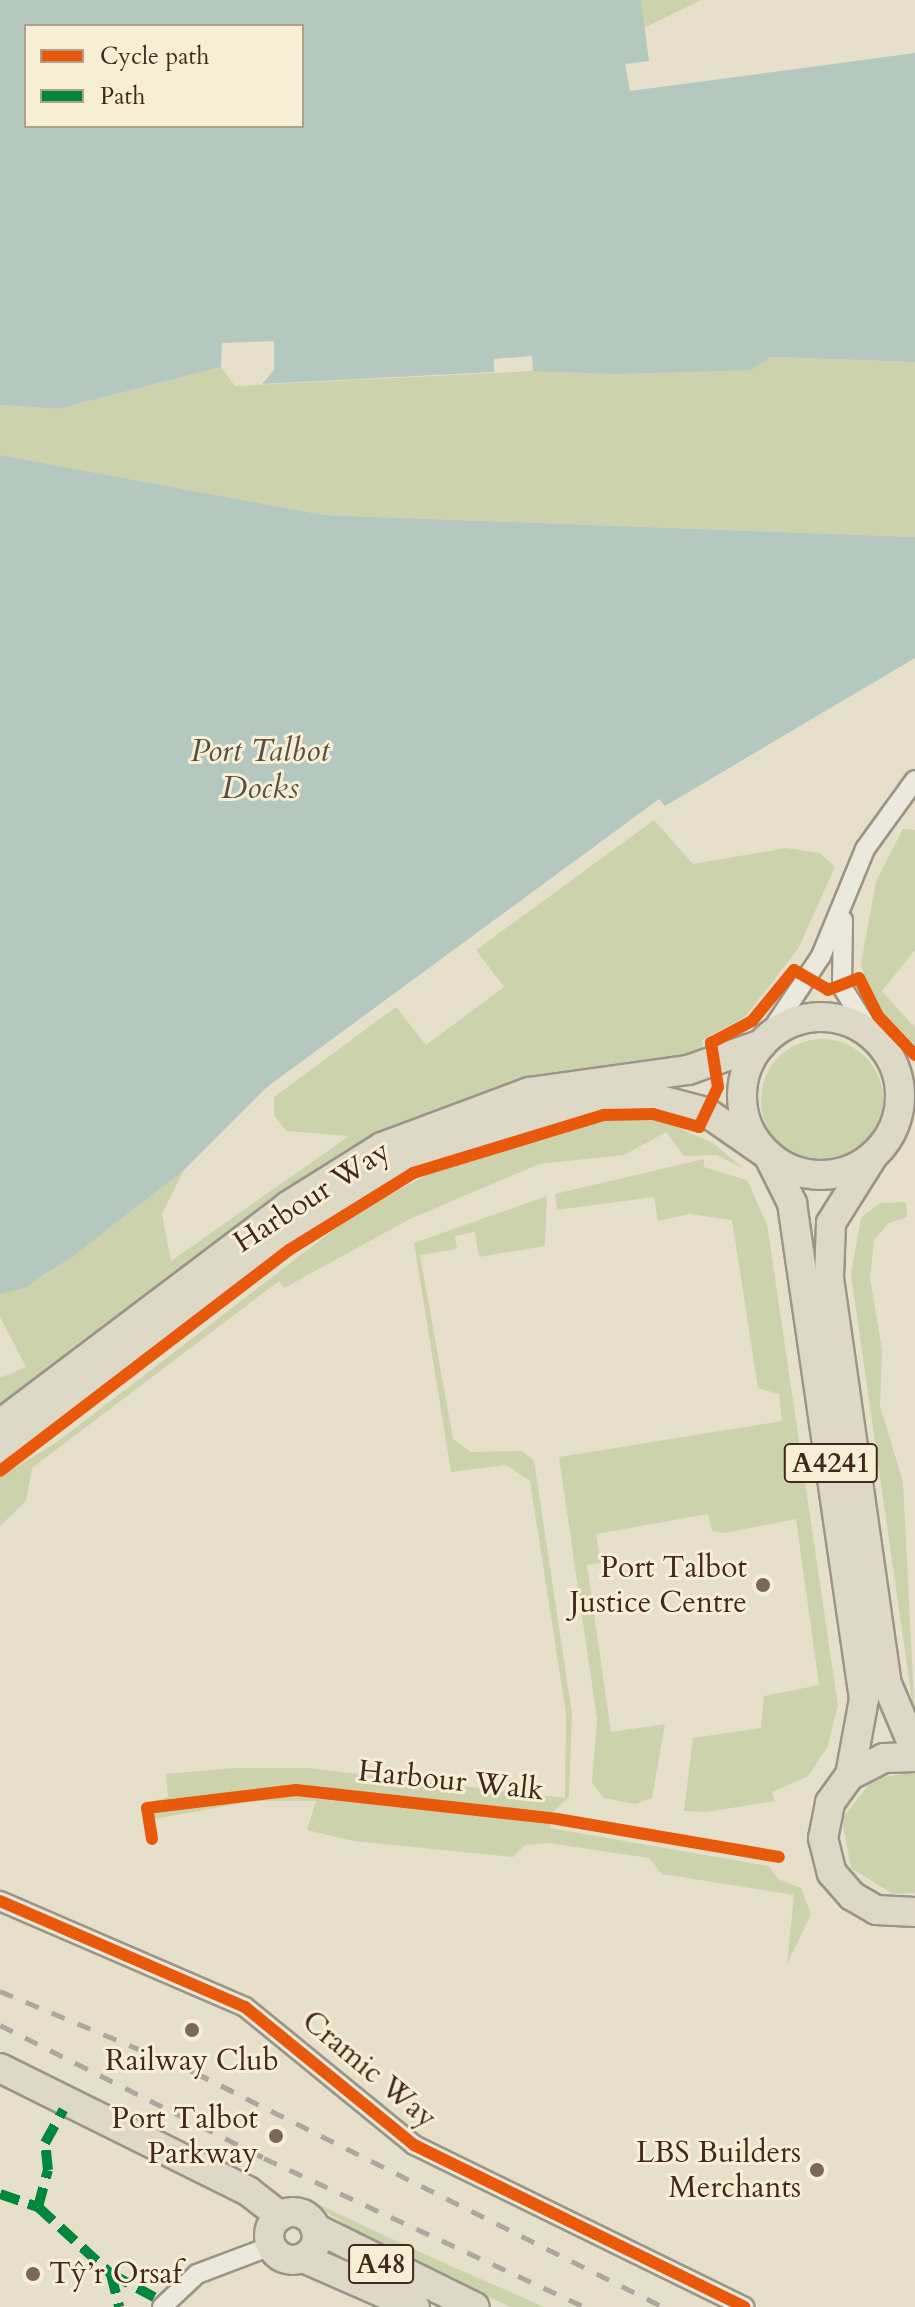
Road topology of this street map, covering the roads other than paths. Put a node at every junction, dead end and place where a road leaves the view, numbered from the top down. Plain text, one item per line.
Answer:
1 (912, 790) edge
2 (862, 856) junction
3 (873, 1036) junction
4 (763, 1042) junction
5 (904, 1070) edge
6 (915, 1142) edge
7 (768, 1155) junction
8 (874, 1155) junction
9 (0, 1424) edge
10 (0, 1455) edge
11 (915, 1750) edge
12 (915, 1757) edge
13 (850, 1775) junction
14 (0, 1901) edge
15 (915, 1912) edge
16 (0, 2068) edge
17 (280, 2216) junction
18 (315, 2228) junction
19 (271, 2246) junction
20 (303, 2258) junction
21 (162, 2307) edge
22 (415, 2307) edge
23 (475, 2307) edge
24 (744, 2307) edge

1 - 2 street
2 - 3 street
2 - 4 street
3 - 4 main road
3 - 5 main road, A4241
4 - 7 main road, A4241
4 - 9 main road, Harbour Way
5 - 8 main road, A4241
6 - 8 main road
7 - 8 main road
7 - 10 main road, Harbour Way
7 - 13 main road, A4241
8 - 11 main road, A4241
12 - 13 main road
13 - 15 main road, A4241
14 - 24 street, Cramic Way
16 - 17 main road
17 - 18 main road
17 - 19 main road
18 - 20 main road
18 - 23 main road, A48
19 - 20 main road
19 - 21 street
20 - 22 main road, A48

